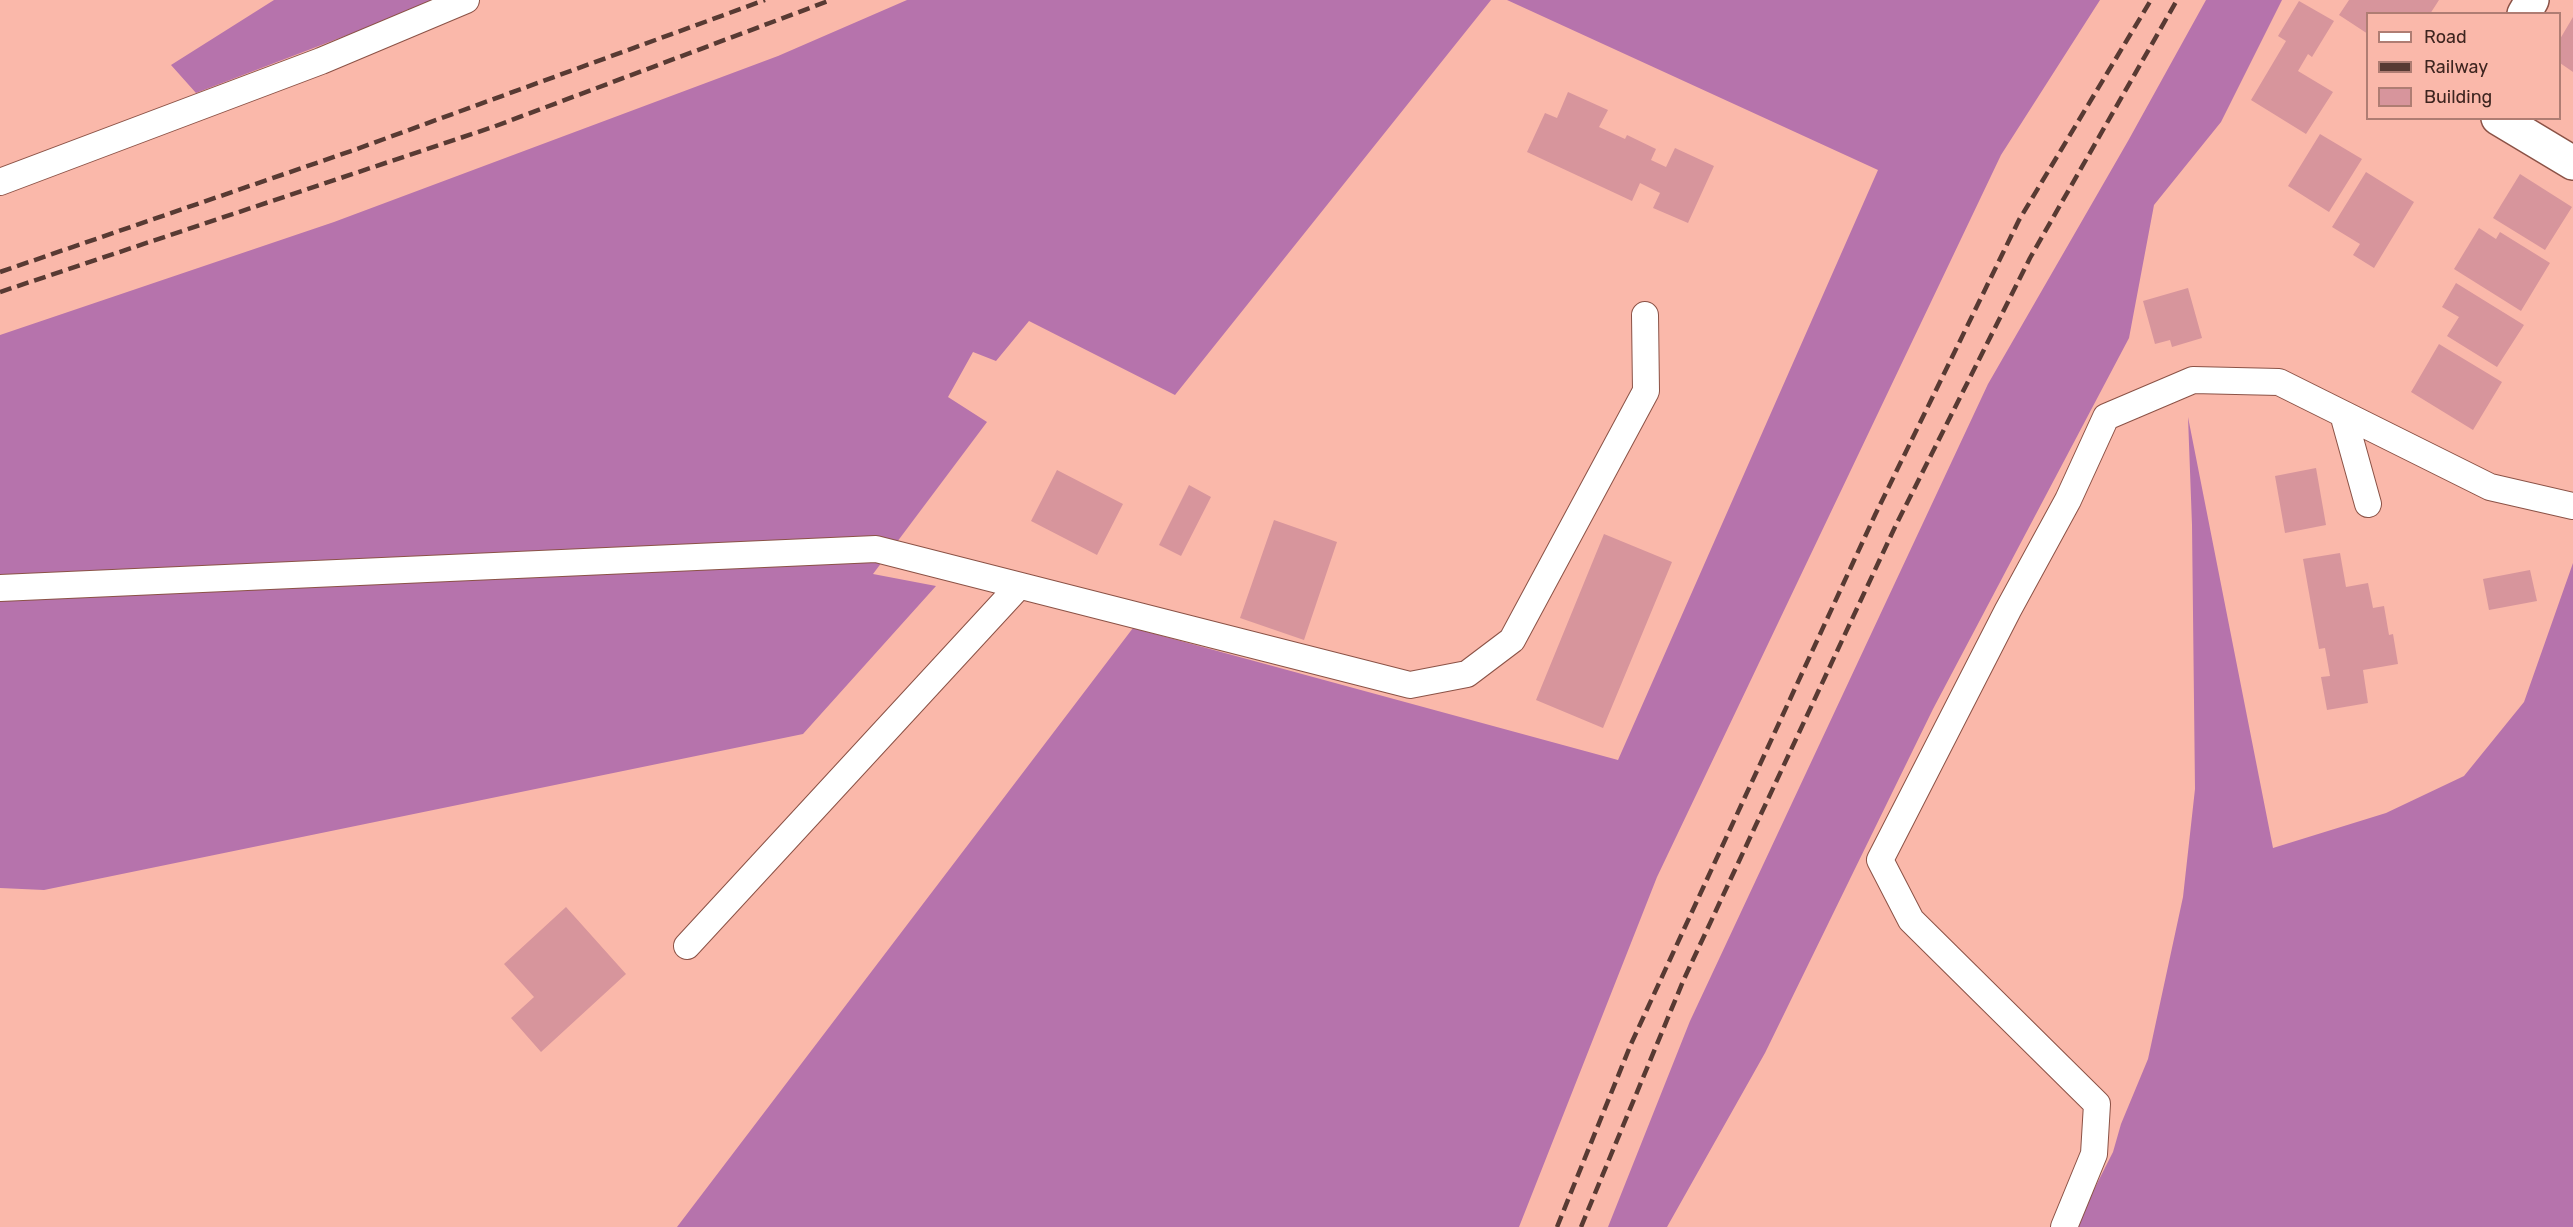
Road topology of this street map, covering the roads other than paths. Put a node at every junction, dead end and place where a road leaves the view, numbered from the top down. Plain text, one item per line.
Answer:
1 (466, 0) edge
2 (2501, 120) edge
3 (2573, 163) edge
4 (0, 182) edge
5 (1645, 315) dead end
6 (2343, 414) junction
7 (2368, 504) dead end
8 (2573, 506) edge
9 (1019, 586) junction
10 (0, 588) edge
11 (687, 946) dead end
12 (2064, 1227) edge

1 - 4 lane
2 - 3 street
5 - 9 lane
6 - 7 lane
6 - 8 lane
6 - 12 lane
9 - 10 lane
9 - 11 lane

